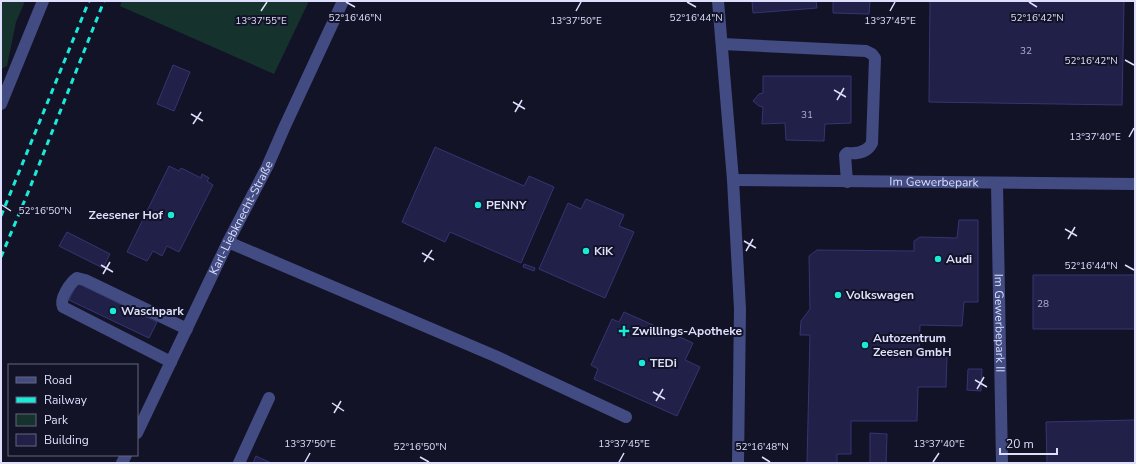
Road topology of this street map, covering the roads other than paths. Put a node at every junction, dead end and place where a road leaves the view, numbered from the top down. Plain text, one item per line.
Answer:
1 (43, 1) edge
2 (343, 1) edge
3 (718, 1) edge
4 (722, 44) junction
5 (1, 104) edge
6 (733, 180) junction
7 (846, 182) junction
8 (997, 184) junction
9 (1135, 184) edge
10 (228, 242) junction
11 (186, 329) junction
12 (171, 362) junction
13 (269, 398) dead end
14 (626, 417) dead end
15 (138, 431) edge
16 (239, 463) edge
17 (738, 463) edge
18 (1002, 463) edge

1 - 5 street
2 - 10 street, Karl-Liebknecht-Straße
3 - 4 street
4 - 6 street
4 - 7 street
6 - 7 street, Im Gewerbepark
6 - 17 street
7 - 8 street, Im Gewerbepark
8 - 9 street, Im Gewerbepark
8 - 18 street, Im Gewerbepark II
10 - 11 street, Karl-Liebknecht-Straße
10 - 14 street
11 - 12 street, Karl-Liebknecht-Straße
11 - 12 street
12 - 15 street, Karl-Liebknecht-Straße
13 - 16 street

